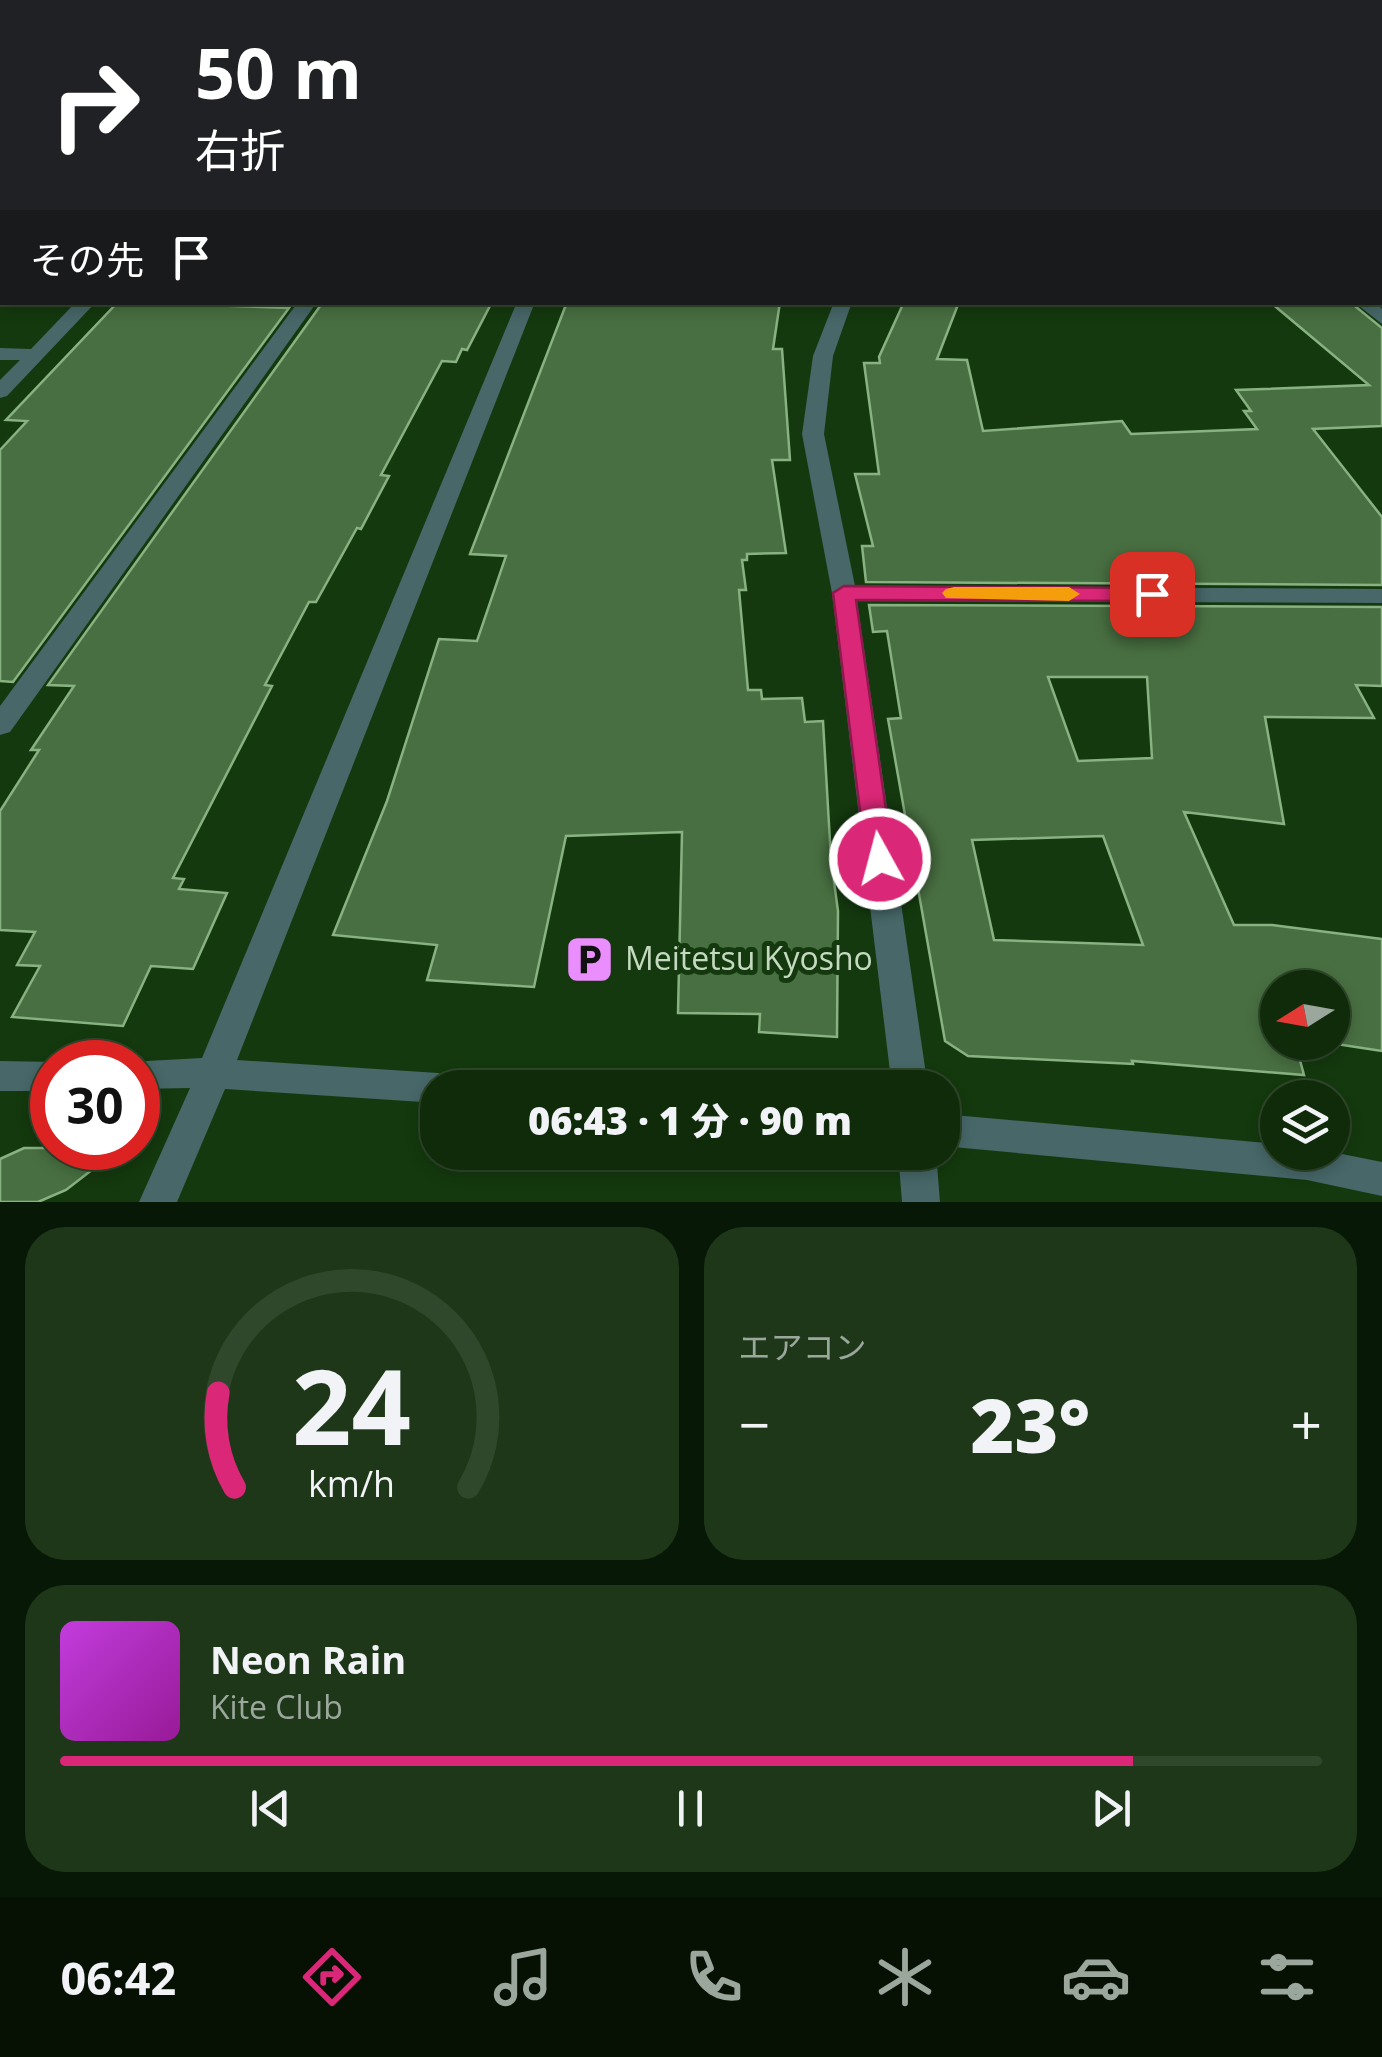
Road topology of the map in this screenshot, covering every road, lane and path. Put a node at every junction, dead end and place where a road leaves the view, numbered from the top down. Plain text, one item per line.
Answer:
1 (83, 305) edge
2 (306, 305) edge
3 (525, 305) edge
4 (842, 305) edge
5 (0, 354) edge
6 (36, 355) junction
7 (0, 392) edge
8 (844, 593) junction
9 (1382, 596) edge
10 (0, 726) edge
11 (908, 1070) edge
12 (214, 1073) junction
13 (160, 1074) edge
14 (0, 1076) edge
15 (30, 1076) edge
16 (420, 1087) edge
17 (960, 1132) edge
18 (919, 1170) edge
19 (1382, 1178) edge
20 (158, 1202) edge
21 (921, 1202) edge

1 - 6 street
2 - 10 street
3 - 12 street
4 - 8 street
5 - 6 street
6 - 7 street
8 - 9 street
8 - 11 street
12 - 13 street
12 - 16 street
12 - 20 street
14 - 15 street
17 - 19 street
18 - 21 street

